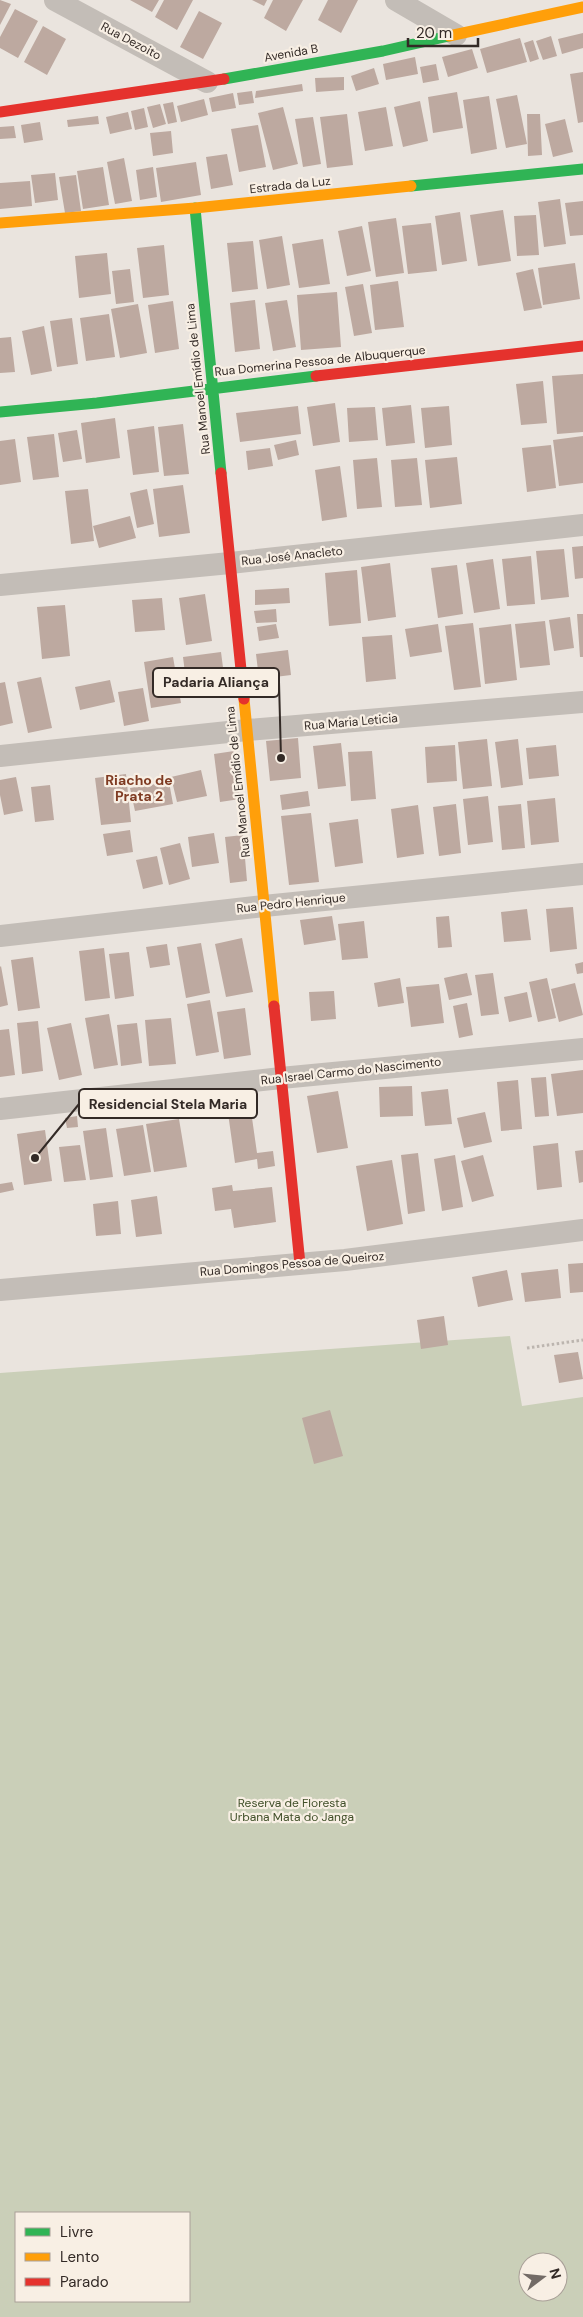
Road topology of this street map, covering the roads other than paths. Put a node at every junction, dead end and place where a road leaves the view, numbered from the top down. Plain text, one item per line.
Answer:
1 (55, 0) edge
2 (396, 0) edge
3 (583, 7) edge
4 (456, 35) junction
5 (207, 82) junction
6 (0, 112) edge
7 (583, 170) edge
8 (195, 208) junction
9 (0, 223) edge
10 (583, 346) edge
11 (213, 387) junction
12 (0, 412) edge
13 (583, 525) edge
14 (230, 563) junction
15 (0, 585) edge
16 (583, 702) edge
17 (247, 730) junction
18 (0, 756) edge
19 (583, 874) edge
20 (264, 906) junction
21 (0, 936) edge
22 (583, 1049) edge
23 (281, 1078) junction
24 (0, 1109) edge
25 (583, 1230) edge
26 (300, 1264) junction
27 (0, 1290) edge

1 - 5 street, Rua Dezoito
2 - 4 street
3 - 4 street, Avenida B
4 - 5 street, Avenida B
5 - 6 street, Avenida B
7 - 8 street, Estrada da Luz
8 - 9 street, Estrada da Luz
8 - 11 street, Rua Manoel Emídio de Lima
10 - 11 street, Rua Domerina Pessoa de Albuquerque
11 - 12 street, Rua Domerina Pessoa de Albuquerque
11 - 14 street, Rua Manoel Emídio de Lima
13 - 14 street, Rua José Anacleto
14 - 15 street, Rua José Anacleto
14 - 17 street, Rua Manoel Emídio de Lima
16 - 17 street, Rua Maria Leticia
17 - 18 street, Rua Maria Leticia
17 - 20 street, Rua Manoel Emídio de Lima
19 - 20 street, Rua Pedro Henrique
20 - 21 street, Rua Pedro Henrique
20 - 23 street, Rua Manoel Emídio de Lima
22 - 23 street, Rua Israel Carmo do Nascimento
23 - 24 street, Rua Israel Carmo do Nascimento
23 - 26 street, Rua Manoel Emídio de Lima
25 - 26 street, Rua Domingos Pessoa de Queiroz
26 - 27 street, Rua Domingos Pessoa de Queiroz

